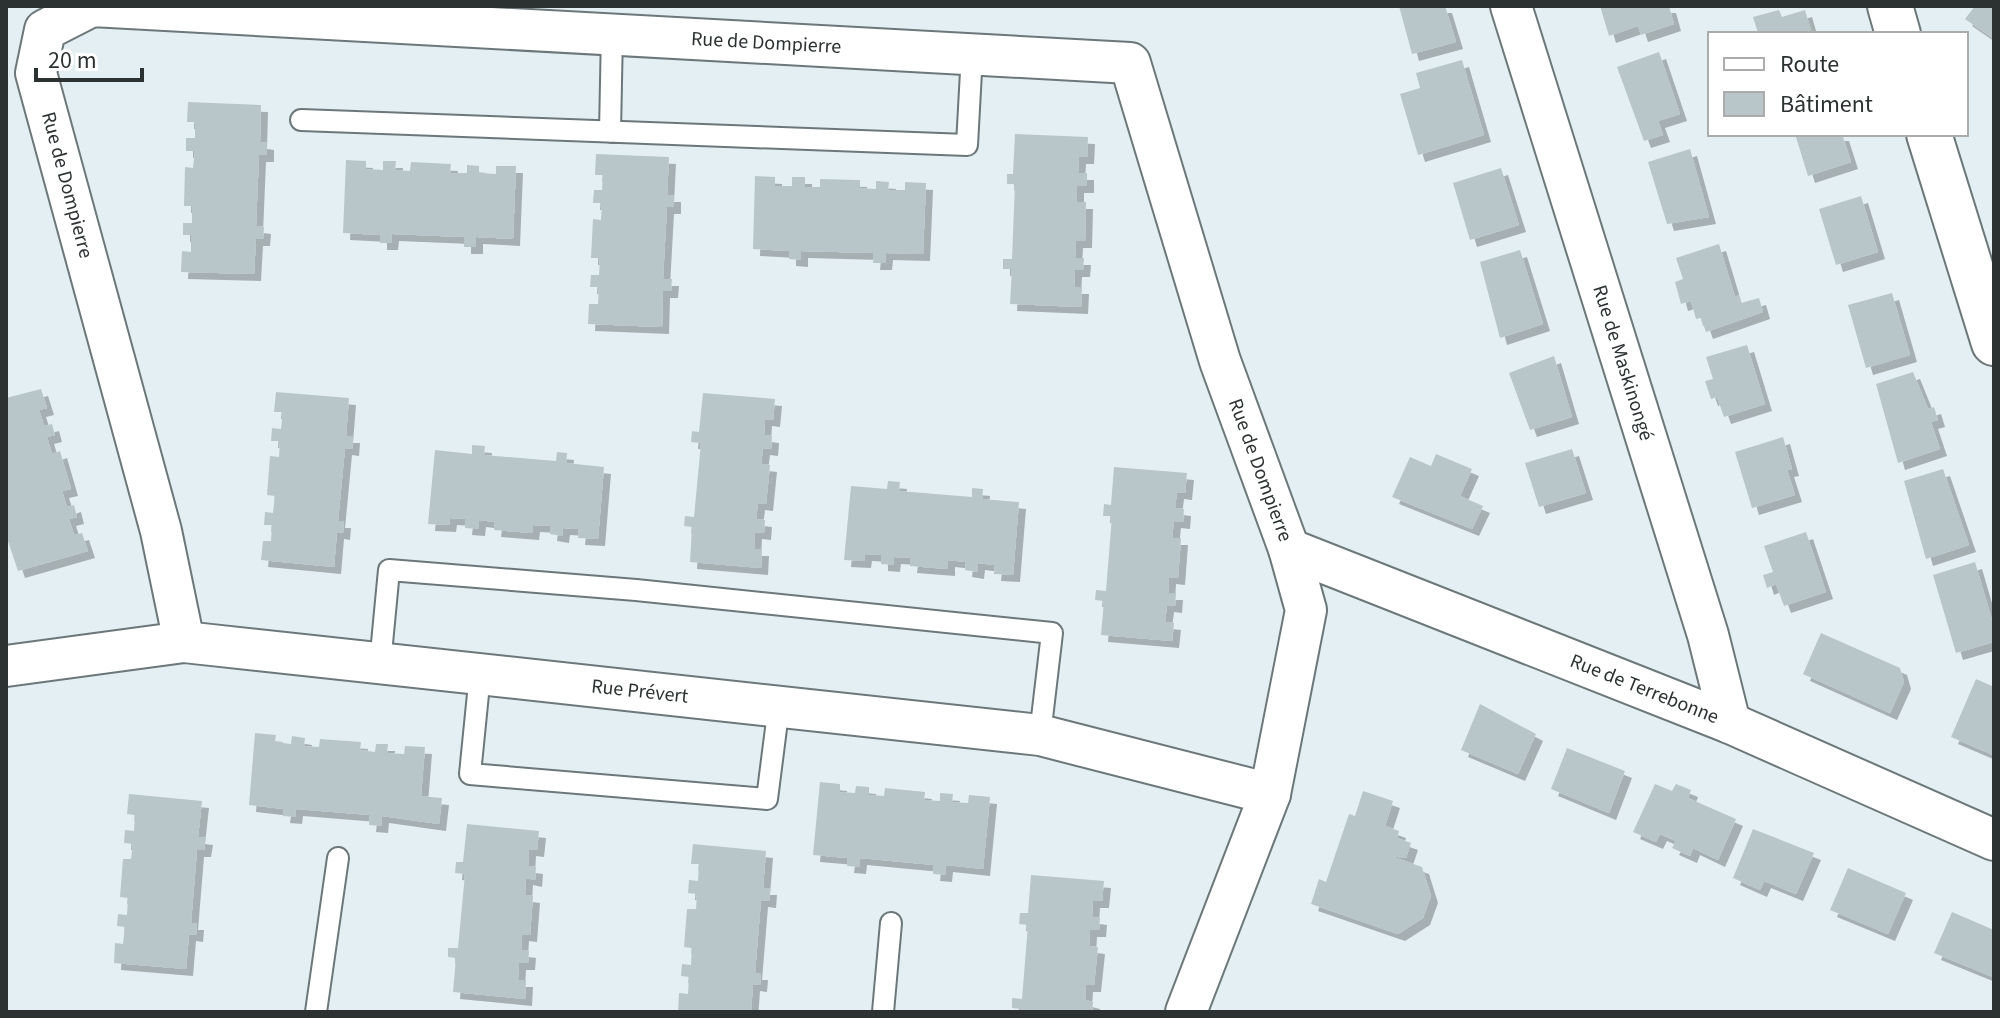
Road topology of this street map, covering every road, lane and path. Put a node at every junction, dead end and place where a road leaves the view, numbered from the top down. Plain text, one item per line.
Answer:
1 (1511, 6) edge
2 (1890, 6) edge
3 (612, 32) junction
4 (1897, 32) edge
5 (972, 53) junction
6 (301, 120) dead end
7 (610, 132) junction
8 (1930, 136) edge
9 (1994, 343) edge
10 (1289, 549) junction
11 (184, 642) junction
12 (380, 664) junction
13 (6, 666) edge
14 (480, 674) junction
15 (779, 705) junction
16 (1730, 723) junction
17 (1040, 735) junction
18 (1270, 794) junction
19 (1994, 840) edge
20 (338, 858) dead end
21 (891, 923) dead end
22 (316, 1012) edge
23 (883, 1012) edge
24 (1186, 1012) edge

1 - 16 street, Rue de Maskinongé
2 - 4 street
3 - 5 street, Rue de Dompierre
3 - 7 lane
3 - 11 street, Rue de Dompierre
5 - 7 lane
5 - 10 street, Rue de Dompierre
6 - 7 lane
8 - 9 street
10 - 16 street, Rue de Terrebonne
10 - 18 street, Rue de Dompierre
11 - 12 street, Rue Prévert
11 - 13 street, Rue Prévert
12 - 14 street, Rue Prévert
12 - 17 lane
14 - 15 street, Rue Prévert
14 - 15 lane
15 - 17 street, Rue Prévert
16 - 19 street, Rue de Terrebonne
17 - 18 street, Rue Prévert
18 - 24 street, Rue de Dompierre
20 - 22 lane
21 - 23 lane

